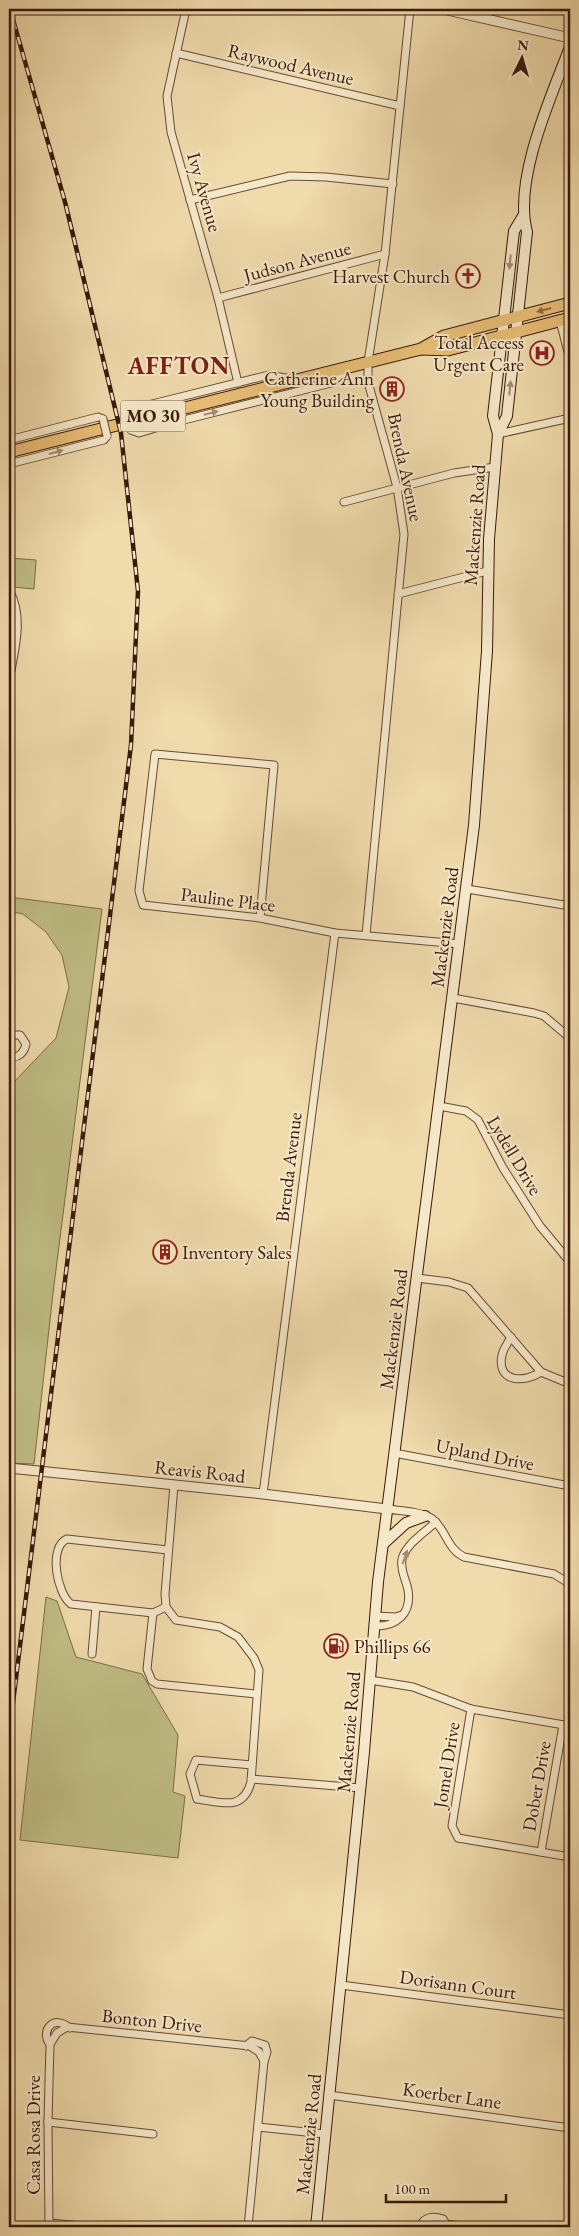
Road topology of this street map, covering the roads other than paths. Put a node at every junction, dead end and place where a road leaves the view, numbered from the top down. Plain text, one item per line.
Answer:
1 (186, 9) edge
2 (410, 9) edge
3 (442, 9) edge
4 (570, 38) edge
5 (570, 47) edge
6 (176, 53) junction
7 (400, 106) junction
8 (393, 184) junction
9 (190, 200) junction
10 (523, 216) junction
11 (385, 254) junction
12 (218, 298) junction
13 (570, 303) edge
14 (518, 317) junction
15 (565, 320) edge
16 (504, 321) junction
17 (516, 332) junction
18 (502, 336) junction
19 (421, 348) junction
20 (570, 360) edge
21 (368, 362) junction
22 (351, 367) junction
23 (296, 380) junction
24 (238, 383) junction
25 (570, 418) edge
26 (498, 434) junction
27 (9, 440) edge
28 (9, 452) edge
29 (9, 464) edge
30 (495, 467) junction
31 (397, 487) junction
32 (344, 502) dead end
33 (488, 571) junction
34 (9, 590) edge
35 (398, 594) junction
36 (9, 681) edge
37 (466, 889) junction
38 (570, 906) edge
39 (260, 918) junction
40 (335, 933) junction
41 (366, 935) junction
42 (460, 944) junction
43 (9, 978) edge
44 (9, 987) edge
45 (453, 998) junction
46 (9, 1034) edge
47 (570, 1036) edge
48 (9, 1056) edge
49 (439, 1106) junction
50 (570, 1262) edge
51 (417, 1278) junction
52 (511, 1337) junction
53 (541, 1372) junction
54 (570, 1384) edge
55 (394, 1453) junction
56 (9, 1468) edge
57 (174, 1485) junction
58 (570, 1486) edge
59 (263, 1494) junction
60 (387, 1509) junction
61 (425, 1516) junction
62 (436, 1522) junction
63 (383, 1544) junction
64 (168, 1550) junction
65 (570, 1584) edge
66 (96, 1607) junction
67 (166, 1607) junction
68 (153, 1614) junction
69 (375, 1621) junction
70 (92, 1654) dead end
71 (370, 1680) junction
72 (258, 1694) junction
73 (471, 1709) junction
74 (567, 1726) edge
75 (252, 1765) junction
76 (251, 1779) junction
77 (360, 1788) junction
78 (541, 1852) junction
79 (570, 1857) edge
80 (340, 1985) junction
81 (570, 2015) edge
82 (70, 2028) junction
83 (50, 2044) junction
84 (329, 2095) junction
85 (48, 2122) junction
86 (258, 2127) junction
87 (570, 2128) edge
88 (153, 2134) dead end
89 (325, 2134) junction
90 (446, 2224) junction
91 (49, 2225) edge
92 (94, 2227) edge
93 (248, 2227) edge
94 (316, 2227) edge
95 (420, 2227) edge
96 (432, 2227) edge
97 (472, 2227) edge

1 - 6 street, Ivy Avenue
2 - 7 street, Brenda Avenue
3 - 4 street
5 - 10 main road, Mackenzie Road
6 - 7 street, Raywood Avenue
6 - 9 street, Ivy Avenue
7 - 8 street, Brenda Avenue
8 - 9 street
8 - 11 street, Brenda Avenue
9 - 12 street, Ivy Avenue
10 - 14 main road, Mackenzie Road
10 -> 16 main road, Mackenzie Road
11 - 12 street, Judson Avenue
11 - 21 street, Brenda Avenue
12 - 24 street, Ivy Avenue
13 -> 14 main road, MO 30
14 - 16 main road, MO 30
14 - 17 main road, Mackenzie Road
15 - 17 main road, MO 30
15 - 20 street
16 - 18 main road, Mackenzie Road
16 - 19 main road, MO 30
17 - 18 main road, MO 30
26 -> 17 main road, Mackenzie Road
18 - 19 main road, MO 30
18 - 26 main road, Mackenzie Road
19 - 21 main road, MO 30
21 - 22 main road, MO 30
21 - 31 street, Brenda Avenue
22 - 23 main road, MO 30
24 -> 22 street, bridge
23 - 24 street
23 - 28 main road, MO 30
25 - 26 street
26 - 30 main road, Mackenzie Road
29 -> 27 street, bridge
30 - 31 street
30 - 33 main road, Mackenzie Road
31 - 32 street
31 - 35 street, Brenda Avenue
33 - 35 street
33 - 37 main road, Mackenzie Road
34 - 36 street
35 - 41 street, Brenda Avenue
37 - 38 street
37 - 42 main road, Mackenzie Road
39 - 39 street, Pauline Place
39 - 40 street, Pauline Place
40 - 41 street, Pauline Place
40 - 59 street, Brenda Avenue
41 - 42 street, Pauline Place
42 - 45 main road, Mackenzie Road
43 - 44 street
45 - 47 street
45 - 49 main road, Mackenzie Road
46 - 48 street
49 - 50 street, Lydell Drive
49 - 51 main road, Mackenzie Road
51 - 52 street
51 - 55 main road, Mackenzie Road
52 - 53 street
52 - 53 street
53 - 54 street
55 - 58 street, Upland Drive
55 - 60 main road, Mackenzie Road
56 - 57 street, Reavis Road
57 - 59 street, Reavis Road
57 - 64 street
59 - 60 street, Reavis Road
60 - 61 street
60 - 63 main road, Mackenzie Road
61 - 62 street
61 - 63 main road
62 - 65 street
69 -> 62 street
63 - 69 main road, Mackenzie Road
64 - 66 street
64 - 67 street
66 - 68 street
66 - 70 street
67 - 68 street
67 - 72 street
68 - 72 street
69 - 71 main road, Mackenzie Road
71 - 73 street
71 - 77 main road, Mackenzie Road
72 - 75 street
73 - 74 street
73 - 78 street, Jomel Drive
74 - 78 street, Dober Drive
75 - 76 street
75 - 76 street
76 - 77 street
77 - 80 main road, Mackenzie Road
78 - 79 street
80 - 81 street, Dorisann Court
80 - 84 main road, Mackenzie Road
82 - 83 street, Bonton Drive
82 - 83 street, Casa Rosa Drive
82 - 86 street, Bonton Drive
83 - 85 street, Casa Rosa Drive
84 - 87 street, Koerber Lane
84 - 89 main road, Mackenzie Road
85 - 88 street
85 - 91 street, Casa Rosa Drive
86 - 89 street
86 - 93 street, Bonton Drive
89 - 94 main road, Mackenzie Road
90 - 95 street
90 - 96 street
90 - 97 street
91 - 92 street

